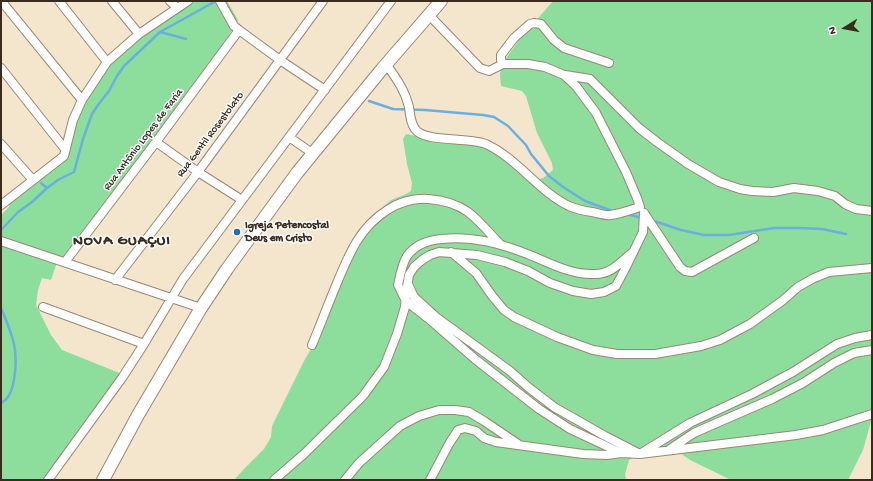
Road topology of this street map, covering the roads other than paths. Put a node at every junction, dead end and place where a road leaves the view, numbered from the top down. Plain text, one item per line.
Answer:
1 (59, 1) edge
2 (112, 1) edge
3 (170, 1) edge
4 (188, 1) edge
5 (323, 1) edge
6 (391, 1) edge
7 (441, 1) edge
8 (2, 3) edge
9 (221, 3) edge
10 (177, 8) junction
11 (429, 15) junction
12 (239, 30) junction
13 (139, 34) junction
14 (280, 60) junction
15 (107, 62) junction
16 (609, 63) dead end
17 (386, 64) junction
18 (503, 64) junction
19 (1, 68) edge
20 (564, 75) junction
21 (325, 90) junction
22 (82, 100) junction
23 (289, 137) junction
24 (156, 142) junction
25 (1, 144) edge
26 (65, 149) junction
27 (312, 153) junction
28 (198, 172) junction
29 (33, 180) junction
30 (242, 200) junction
31 (1, 205) edge
32 (642, 210) junction
33 (872, 211) edge
34 (754, 238) dead end
35 (1, 241) edge
36 (501, 245) junction
37 (451, 252) junction
38 (633, 252) junction
39 (65, 262) junction
40 (872, 268) edge
41 (115, 280) junction
42 (408, 283) junction
43 (170, 298) junction
44 (406, 301) junction
45 (43, 307) dead end
46 (201, 308) junction
47 (872, 335) edge
48 (144, 344) junction
49 (312, 345) dead end
50 (872, 350) edge
51 (872, 414) edge
52 (518, 445) junction
53 (668, 450) junction
54 (621, 453) junction
55 (640, 454) junction
56 (48, 480) edge
57 (103, 480) edge
58 (274, 480) edge
59 (345, 480) edge
60 (430, 480) edge

1 - 15 street
2 - 13 street
3 - 10 street
4 - 10 street
5 - 14 street, Rua Gentil Rosestolato
6 - 21 street
7 - 11 highway
8 - 22 street
9 - 12 street
10 - 13 street
11 - 17 highway
11 - 18 street
12 - 14 street
12 - 24 street, Rua Antônio Lopes de Faria
13 - 15 street
14 - 21 street
14 - 28 street, Rua Gentil Rosestolato
15 - 22 street
16 - 18 street
17 - 27 highway
17 - 32 street
18 - 20 street
19 - 26 street
20 - 32 street
20 - 33 street
21 - 23 street
22 - 26 street
23 - 27 street
23 - 30 street
24 - 28 street
24 - 39 street, Rua Antônio Lopes de Faria
25 - 29 street
26 - 29 street
27 - 46 highway
28 - 30 street
28 - 41 street, Rua Gentil Rosestolato
29 - 31 street
30 - 43 street
32 - 34 street
32 - 38 street
35 - 39 street
36 - 38 street
36 - 44 street
36 - 49 street
37 - 38 street
37 - 40 street
37 - 42 street
39 - 41 street
41 - 43 street
42 - 44 street
42 - 55 street
43 - 46 street
43 - 48 street
44 - 54 street
44 - 58 street
45 - 48 street
46 - 57 highway
47 - 55 street
48 - 56 street
50 - 53 street
51 - 53 street
52 - 54 street
52 - 59 street
52 - 60 street
53 - 55 street
54 - 55 street

